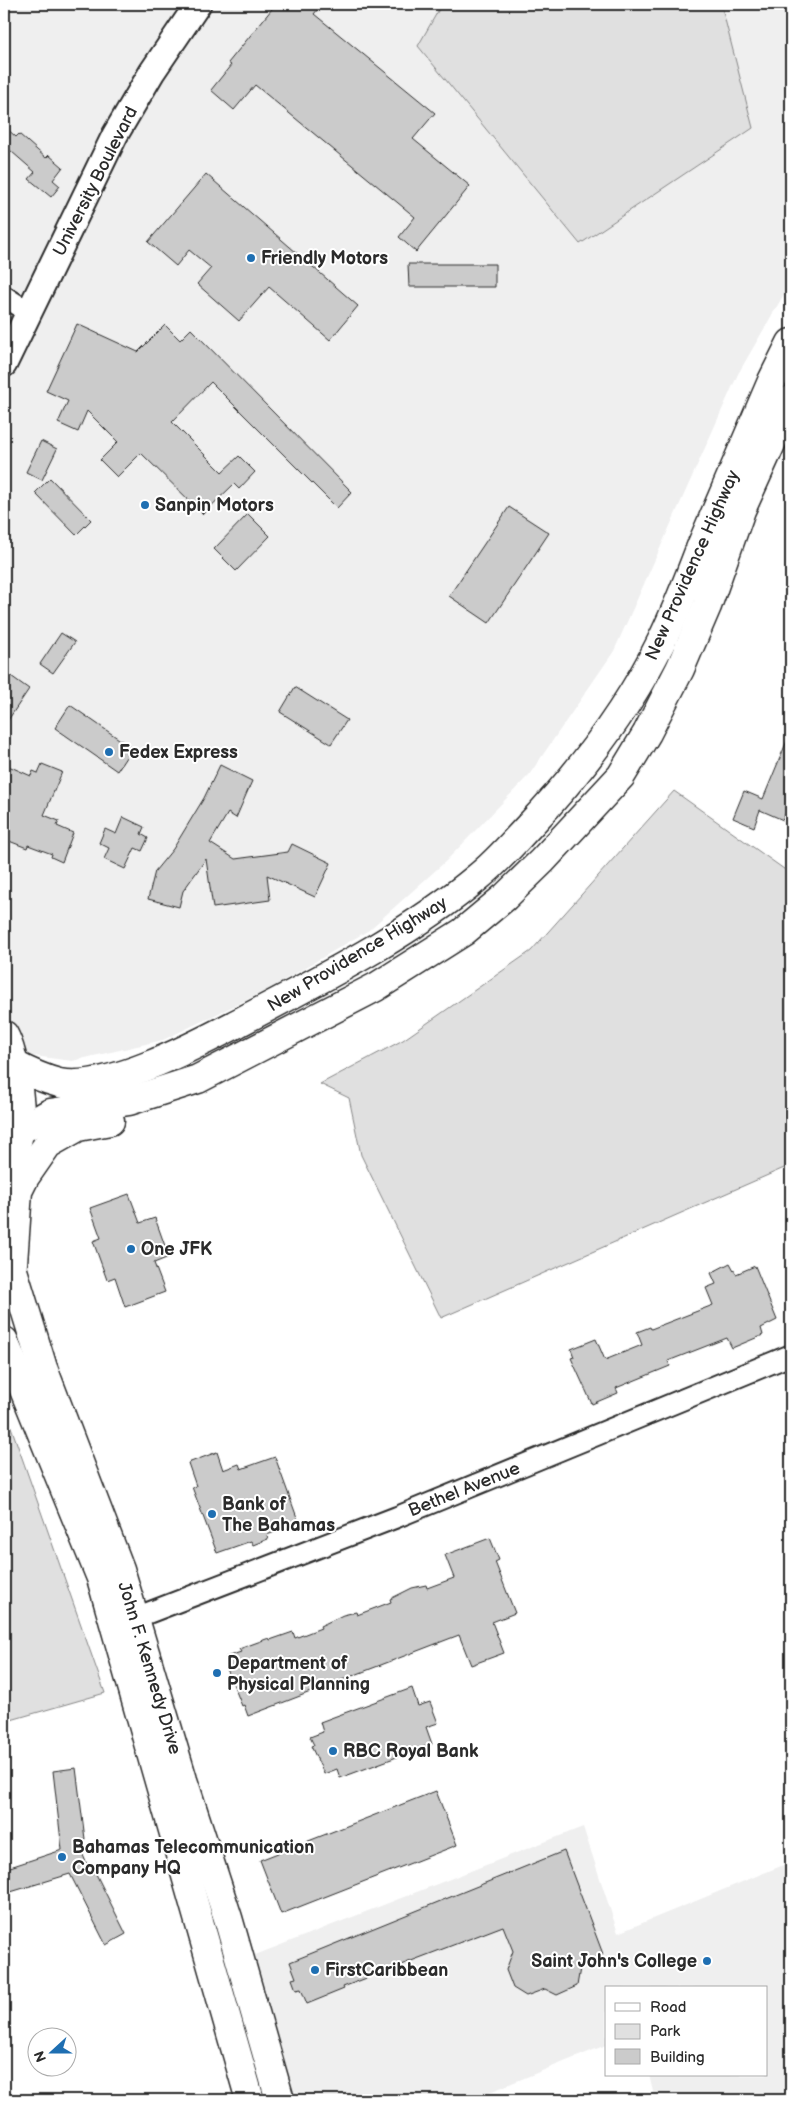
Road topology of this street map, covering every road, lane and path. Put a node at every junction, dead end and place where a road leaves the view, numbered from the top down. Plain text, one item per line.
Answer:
1 (198, 4) edge
2 (4, 296) edge
3 (30, 313) junction
4 (791, 343) edge
5 (4, 364) edge
6 (791, 400) edge
7 (4, 1035) edge
8 (13, 1064) junction
9 (198, 1080) junction
10 (19, 1131) junction
11 (4, 1165) edge
12 (4, 1241) edge
13 (12, 1274) junction
14 (4, 1341) edge
15 (791, 1355) edge
16 (135, 1618) junction
17 (250, 2100) edge
18 (280, 2100) edge

1 - 3 main road, University Boulevard
2 - 3 street
3 - 5 main road, University Boulevard
4 - 8 highway, New Providence Highway
6 - 9 highway, New Providence Highway
7 - 8 highway
8 - 10 highway
9 - 10 highway, New Providence Highway
9 - 13 highway
10 - 11 highway
12 - 13 highway, John F. Kennedy Drive
13 - 16 highway, John F. Kennedy Drive
14 - 17 highway, John F. Kennedy Drive
15 - 16 street, Bethel Avenue
16 - 18 highway, John F. Kennedy Drive

